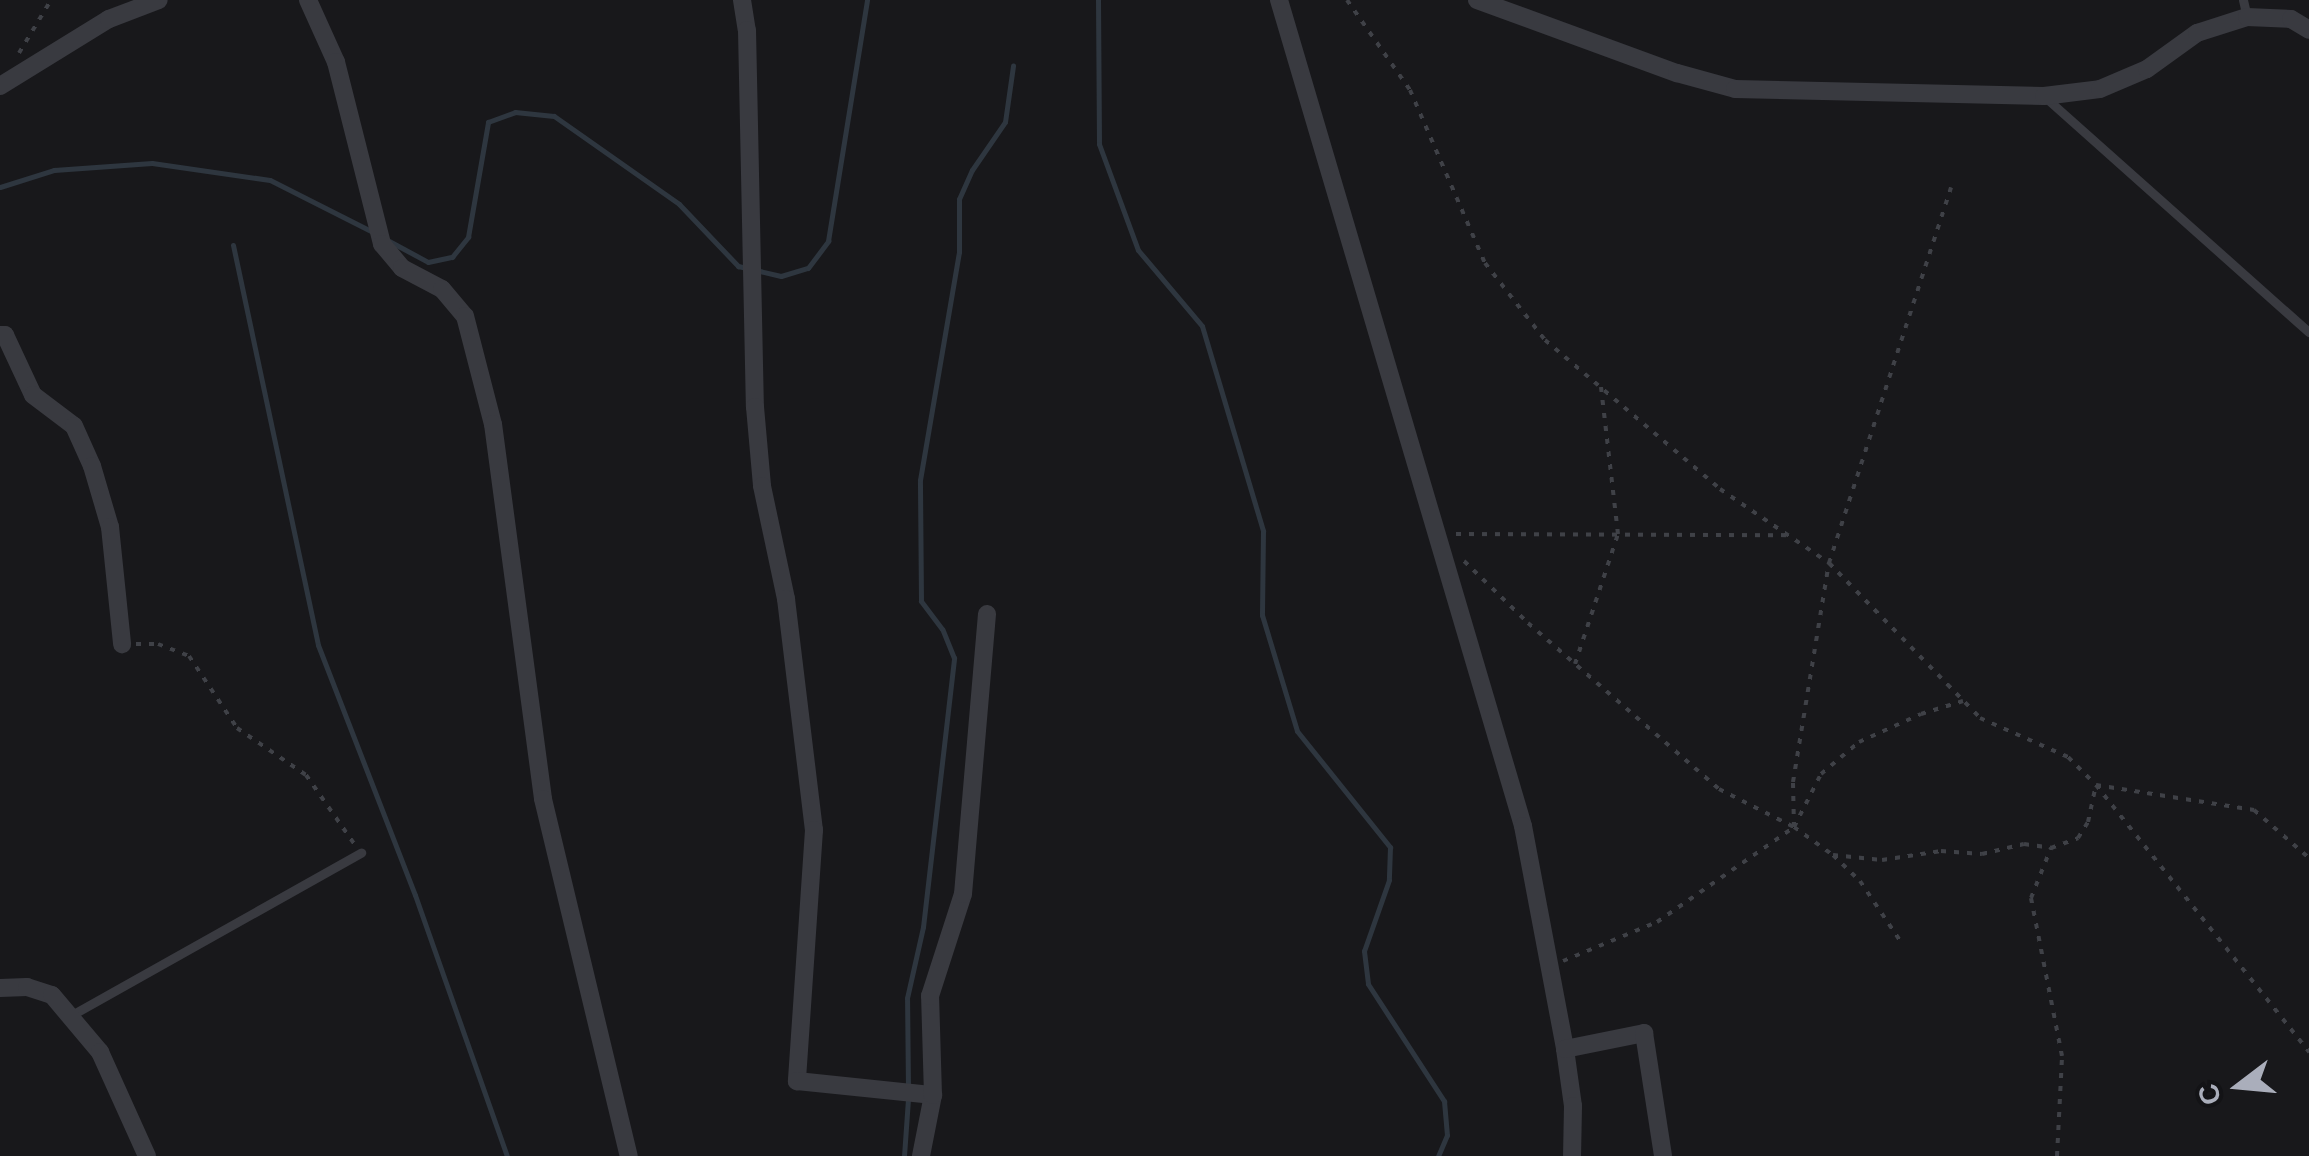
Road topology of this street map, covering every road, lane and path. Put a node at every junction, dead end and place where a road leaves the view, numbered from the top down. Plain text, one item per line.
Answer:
1 (51, 0) edge
2 (159, 0) edge
3 (308, 0) edge
4 (742, 0) edge
5 (1280, 0) edge
6 (1347, 0) edge
7 (1476, 0) edge
8 (2245, 8) edge
9 (2309, 30) edge
10 (12, 66) dead end
11 (0, 86) edge
12 (2044, 96) junction
13 (1951, 188) dead end
14 (2309, 332) edge
15 (0, 334) edge
16 (1601, 388) junction
17 (1437, 534) junction
18 (1618, 534) junction
19 (1787, 535) junction
20 (1463, 560) dead end
21 (1828, 563) junction
22 (987, 614) dead end
23 (122, 644) joint
24 (1575, 664) junction
25 (1963, 701) junction
26 (2096, 785) junction
27 (1794, 827) junction
28 (2051, 848) junction
29 (361, 853) joint
30 (1834, 855) junction
31 (2309, 858) edge
32 (1901, 942) dead end
33 (1550, 967) junction
34 (0, 988) edge
35 (70, 1016) junction
36 (1565, 1049) junction
37 (2309, 1052) edge
38 (933, 1095) junction
39 (147, 1156) edge
40 (630, 1156) edge
41 (921, 1156) edge
42 (1572, 1156) edge
43 (1663, 1156) edge
44 (2057, 1156) edge

1 - 10 path
2 - 11 street
3 - 40 street
4 - 38 street
5 - 17 street
6 - 16 path
7 - 12 street
8 - 9 street
8 - 12 street
12 - 14 lane
13 - 21 path
15 - 23 street
16 - 18 path
16 - 19 path
17 - 18 path
17 - 33 street
18 - 19 path
18 - 24 path
19 - 21 path
20 - 24 path
21 - 25 path
21 - 27 path
22 - 38 street
23 - 29 path
24 - 27 path
25 - 26 path
25 - 27 path
26 - 28 path
26 - 31 path
26 - 37 path
27 - 30 path
27 - 33 path
28 - 30 path
28 - 44 path
29 - 35 lane
30 - 32 path
33 - 36 street
34 - 35 street
35 - 39 street
36 - 42 street
36 - 43 street
38 - 41 street

